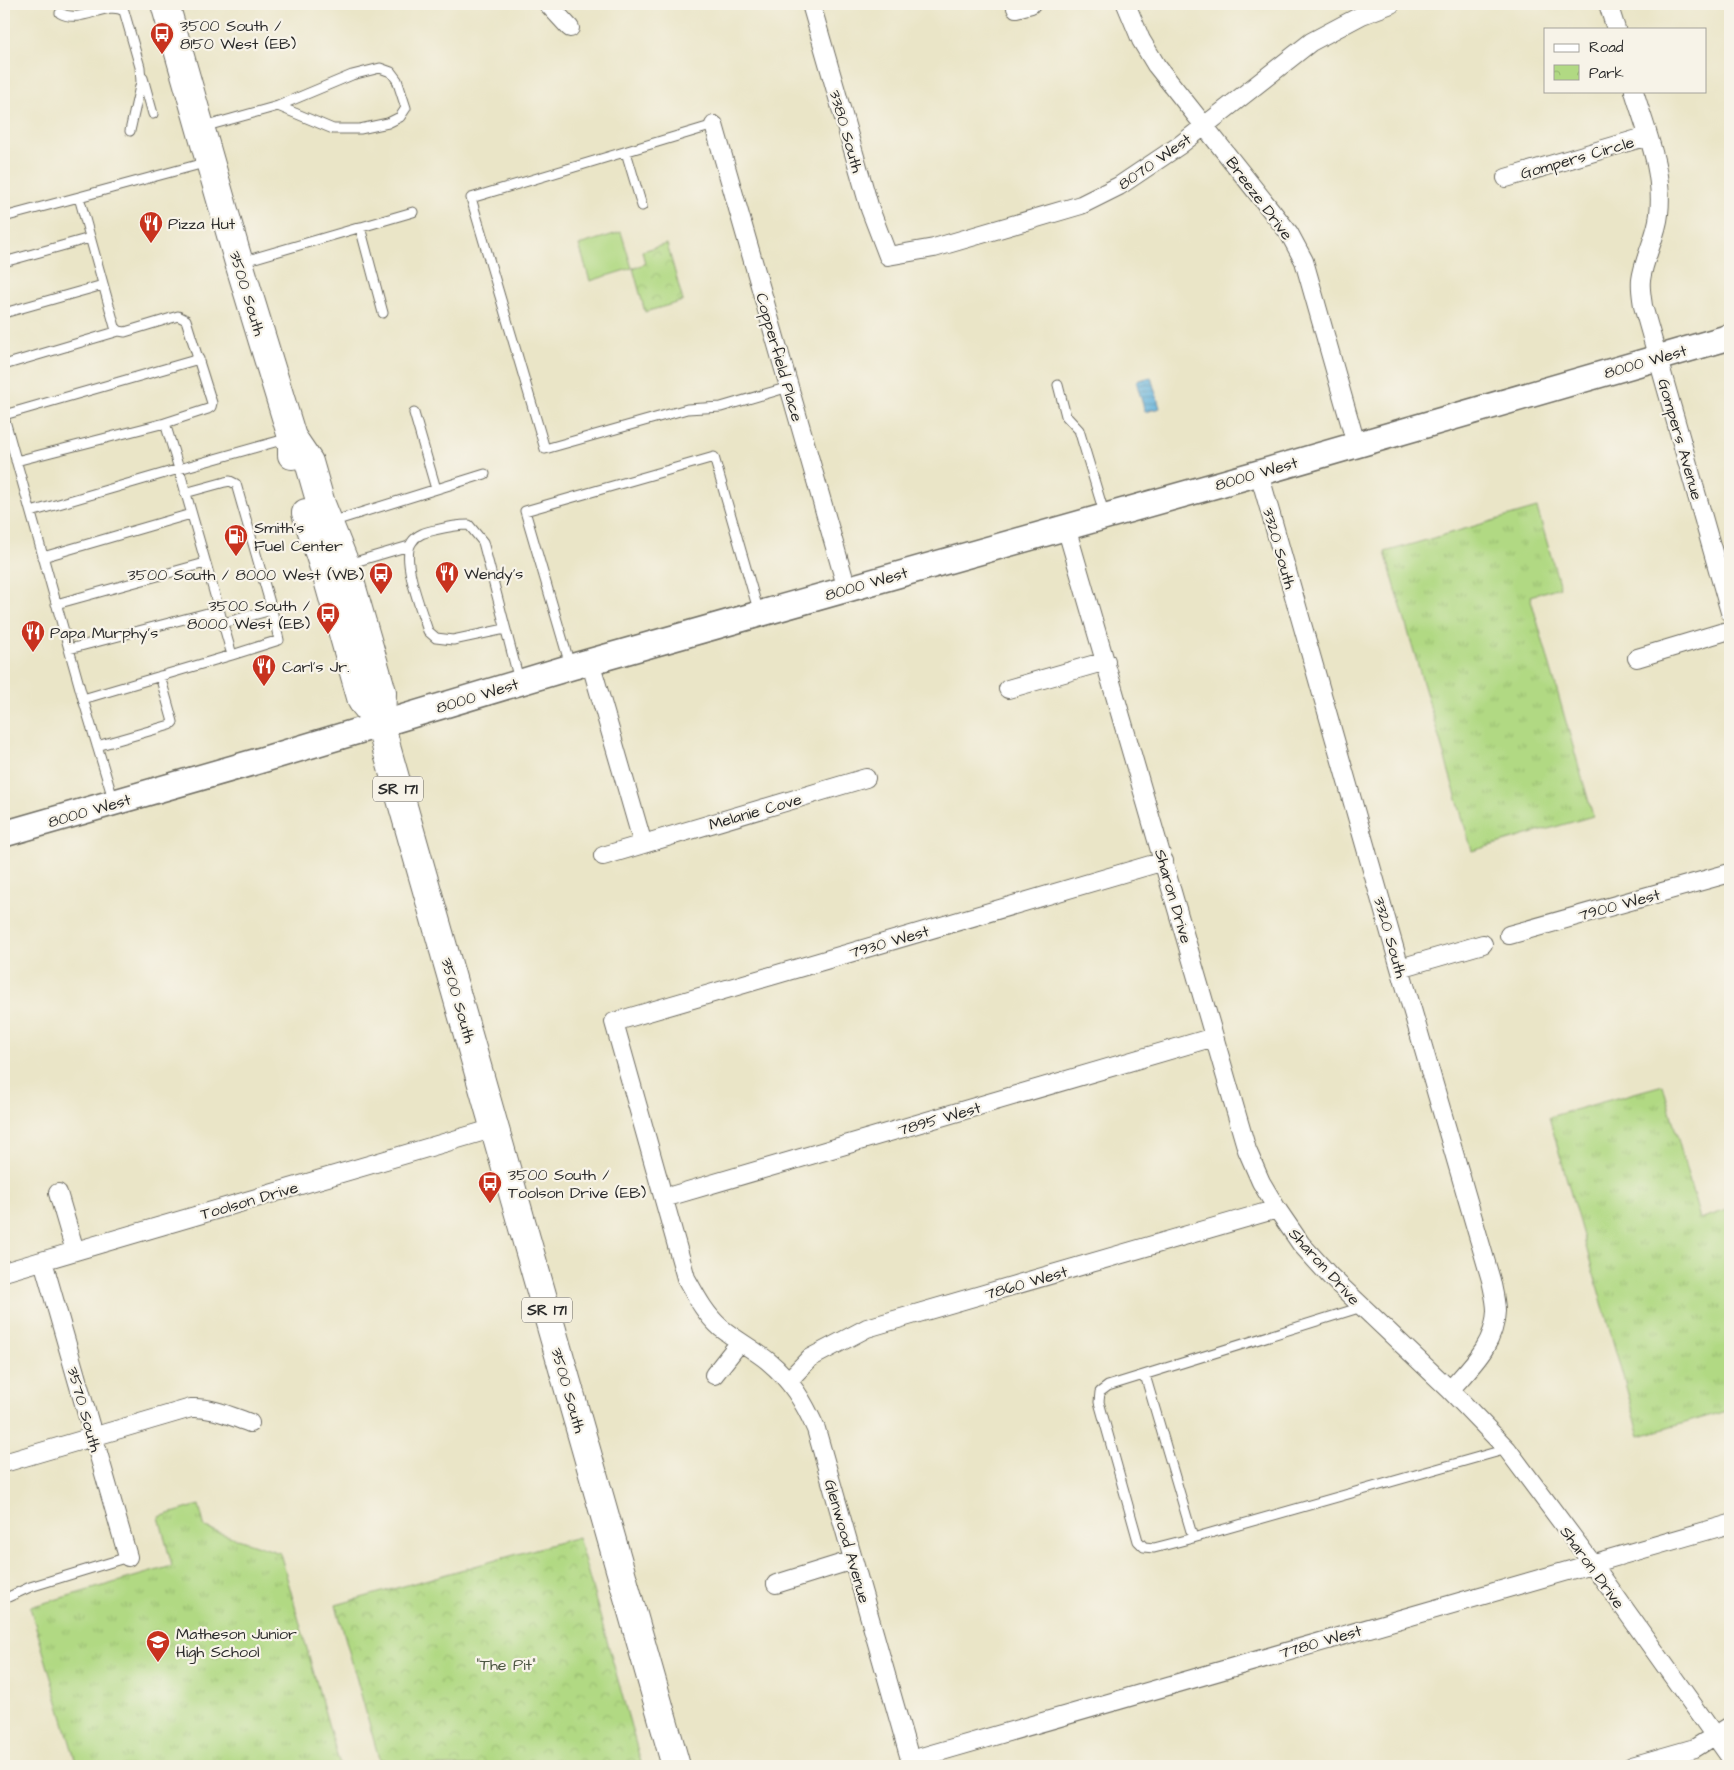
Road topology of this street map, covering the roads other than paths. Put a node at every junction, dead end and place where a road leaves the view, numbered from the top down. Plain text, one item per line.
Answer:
1 (165, 4) edge
2 (548, 4) edge
3 (811, 4) edge
4 (1126, 4) edge
5 (1391, 4) edge
6 (1608, 4) edge
7 (60, 13) dead end
8 (570, 28) dead end
9 (1616, 28) edge
10 (140, 67) junction
11 (1634, 92) edge
12 (278, 106) junction
13 (153, 114) dead end
14 (714, 125) joint
15 (1204, 125) junction
16 (200, 128) junction
17 (130, 131) dead end
18 (1648, 136) junction
19 (626, 152) junction
20 (210, 161) junction
21 (1506, 178) dead end
22 (78, 197) junction
23 (642, 206) dead end
24 (412, 212) dead end
25 (4, 217) edge
26 (360, 227) junction
27 (90, 238) junction
28 (888, 256) joint
29 (4, 262) edge
30 (239, 263) junction
31 (103, 285) junction
32 (4, 313) edge
33 (383, 313) dead end
34 (119, 331) junction
35 (1730, 337) edge
36 (1658, 358) junction
37 (199, 359) junction
38 (4, 365) edge
39 (1058, 385) dead end
40 (789, 387) junction
41 (414, 413) dead end
42 (4, 416) edge
43 (165, 422) junction
44 (292, 437) junction
45 (1356, 444) junction
46 (16, 461) junction
47 (179, 470) junction
48 (1259, 473) junction
49 (485, 474) dead end
50 (436, 488) junction
51 (186, 493) junction
52 (31, 512) junction
53 (192, 514) junction
54 (1105, 516) junction
55 (328, 522) junction
56 (1066, 527) junction
57 (409, 546) junction
58 (43, 557) junction
59 (205, 563) junction
60 (345, 564) junction
61 (847, 589) junction
62 (56, 604) junction
63 (219, 610) junction
64 (272, 610) junction
65 (1730, 612) edge
66 (759, 613) junction
67 (223, 623) junction
68 (505, 629) junction
69 (1730, 630) edge
70 (69, 649) junction
71 (232, 655) junction
72 (1637, 658) dead end
73 (1106, 661) junction
74 (580, 664) junction
75 (160, 676) junction
76 (520, 682) junction
77 (1008, 689) dead end
78 (83, 699) junction
79 (380, 724) junction
80 (97, 746) junction
81 (866, 778) dead end
82 (114, 802) junction
83 (4, 834) edge
84 (643, 844) junction
85 (603, 856) dead end
86 (1164, 861) junction
87 (1730, 873) edge
88 (1509, 934) dead end
89 (1483, 944) dead end
90 (1400, 968) junction
91 (614, 1022) joint
92 (1214, 1038) junction
93 (495, 1128) junction
94 (58, 1193) dead end
95 (664, 1198) junction
96 (1277, 1209) junction
97 (74, 1251) junction
98 (43, 1261) junction
99 (4, 1272) edge
100 (1362, 1307) junction
101 (740, 1342) junction
102 (1145, 1375) junction
103 (714, 1376) dead end
104 (788, 1381) junction
105 (1450, 1390) junction
106 (250, 1423) dead end
107 (93, 1437) junction
108 (1507, 1449) junction
109 (4, 1463) edge
110 (1730, 1524) edge
111 (1193, 1538) junction
112 (128, 1556) joint
113 (854, 1560) junction
114 (1592, 1563) junction
115 (776, 1584) dead end
116 (4, 1599) edge
117 (1730, 1726) edge
118 (1715, 1736) junction
119 (1730, 1758) edge
120 (912, 1763) edge
121 (676, 1766) edge
122 (1632, 1766) edge

1 - 16 main road, 3500 South / SR 171
2 - 8 street
3 - 28 street, 3380 South
4 - 15 street, Breeze Drive
5 - 15 street, 8070 West
6 - 9 street
7 - 10 lane
10 - 13 lane
10 - 17 lane
11 - 18 street, Gompers Avenue
12 - 12 lane
12 - 16 lane
14 - 19 lane
14 - 40 street, Copperfield Place
15 - 28 street, 8070 West
15 - 45 street, Breeze Drive
16 - 20 main road, 3500 South / SR 171
18 - 21 street, Gompers Circle
18 - 36 street, Gompers Avenue
19 - 23 lane
19 - 40 lane
20 - 22 lane
20 - 30 main road, 3500 South / SR 171
22 - 25 lane
22 - 27 lane
24 - 26 lane
26 - 30 lane
26 - 33 lane
27 - 29 lane
27 - 31 lane
30 - 44 main road, 3500 South / SR 171
31 - 32 lane
31 - 34 lane
34 - 37 lane
34 - 38 lane
35 - 36 street, 8000 West
36 - 45 street, 8000 West
36 - 65 street, Gompers Avenue
37 - 42 lane
37 - 43 lane
39 - 54 lane
40 - 61 street, Copperfield Place
41 - 50 lane
42 - 46 lane
43 - 46 lane
43 - 47 lane
44 - 47 lane
44 - 55 main road, 3500 South / SR 171
44 - 79 main road, 3500 South / SR 171
45 - 48 street, 8000 West
46 - 52 lane
47 - 51 lane
47 - 52 lane
48 - 54 street, 8000 West
48 - 90 street, 3320 South
49 - 50 lane
50 - 55 lane
51 - 53 lane
51 - 64 lane
52 - 58 lane
53 - 58 lane
53 - 59 lane
54 - 56 street, 8000 West
55 - 60 main road, 3500 South / SR 171
56 - 61 street, 8000 West
56 - 73 street, Sharon Drive
57 - 60 lane
57 - 68 lane
57 - 68 lane
58 - 62 lane
59 - 62 lane
59 - 63 lane
60 - 79 main road, 3500 South / SR 171
61 - 66 street, 8000 West
62 - 70 lane
63 - 67 lane
63 - 70 lane
64 - 67 lane
64 - 71 lane
66 - 74 street, 8000 West
66 - 74 lane
67 - 71 lane
68 - 76 lane
69 - 72 street
70 - 78 lane
71 - 75 lane
73 - 77 street
73 - 86 street, Sharon Drive
74 - 76 street, 8000 West
74 - 84 street
75 - 78 lane
75 - 80 lane
76 - 79 street, 8000 West
78 - 80 lane
79 - 82 street, 8000 West
79 - 93 main road, 3500 South / SR 171
80 - 82 lane
81 - 84 street, Melanie Cove
82 - 83 street, 8000 West
84 - 85 street, Melanie Cove
86 - 91 street, 7930 West
86 - 92 street, Sharon Drive
87 - 88 street, 7900 West
89 - 90 street
90 - 105 street, 3320 South
91 - 95 street, Glenwood Avenue
92 - 95 street, 7895 West
92 - 96 street, Sharon Drive
93 - 97 street, Toolson Drive
93 - 121 main road, 3500 South / SR 171
94 - 97 street
95 - 101 street, Glenwood Avenue
96 - 100 street, Sharon Drive
96 - 104 street, 7860 West
97 - 98 street, Toolson Drive
98 - 99 street, Toolson Drive
98 - 107 street, 3570 South
100 - 102 lane
100 - 105 street, Sharon Drive
101 - 103 street
101 - 104 street, Glenwood Avenue
102 - 111 lane
102 - 111 lane
104 - 113 street, Glenwood Avenue
105 - 108 street, Sharon Drive
106 - 107 street
107 - 109 street
107 - 112 street, 3570 South
108 - 111 lane
108 - 114 street, Sharon Drive
110 - 114 street, 7780 West
112 - 116 lane
113 - 115 street
113 - 120 street, Glenwood Avenue
114 - 118 street, Sharon Drive
114 - 120 street, 7780 West
117 - 118 street
118 - 119 street, Sharon Drive
118 - 122 street

